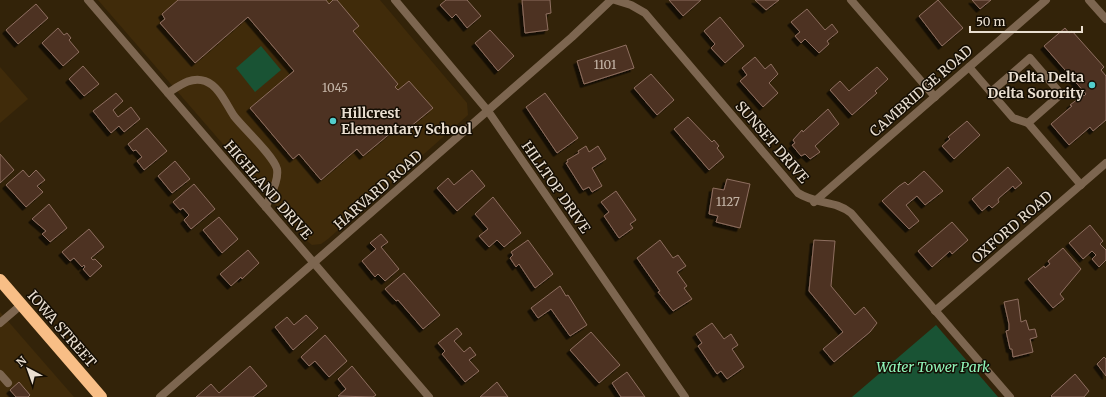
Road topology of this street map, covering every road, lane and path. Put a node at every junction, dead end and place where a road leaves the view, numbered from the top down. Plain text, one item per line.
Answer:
1 (88, 0) edge
2 (395, 0) edge
3 (611, 0) edge
4 (615, 0) edge
5 (851, 0) edge
6 (1046, 0) edge
7 (1089, 0) edge
8 (1106, 19) edge
9 (969, 67) junction
10 (991, 92) junction
11 (168, 93) junction
12 (935, 97) junction
13 (488, 111) junction
14 (1028, 123) junction
15 (1106, 163) edge
16 (1082, 185) junction
17 (814, 202) junction
18 (266, 206) junction
19 (314, 263) junction
20 (0, 280) edge
21 (21, 305) junction
22 (935, 311) junction
23 (0, 323) edge
24 (0, 374) edge
25 (8, 383) dead end
26 (102, 397) edge
27 (160, 397) edge
28 (429, 397) edge
29 (685, 397) edge
30 (1010, 397) edge

1 - 11 street, HIGHLAND DRIVE
2 - 13 street, HILLTOP DRIVE
3 - 13 street, HARVARD ROAD
4 - 17 street, SUNSET DRIVE
5 - 12 street
6 - 9 street, CAMBRIDGE ROAD
7 - 8 street
9 - 10 street
9 - 12 street, CAMBRIDGE ROAD
10 - 14 street
10 - 14 street
11 - 18 street, HIGHLAND DRIVE
11 - 18 street
12 - 17 street, CAMBRIDGE ROAD
13 - 19 street, HARVARD ROAD
13 - 29 street, HILLTOP DRIVE
14 - 16 street
15 - 16 street, OXFORD ROAD
16 - 22 street, OXFORD ROAD
17 - 22 street, SUNSET DRIVE
18 - 19 street, HIGHLAND DRIVE
19 - 27 street, HARVARD ROAD
19 - 28 street, HIGHLAND DRIVE
20 - 21 highway, IOWA STREET
21 - 23 street
21 - 26 highway, IOWA STREET
22 - 30 street, SUNSET DRIVE
24 - 25 street

